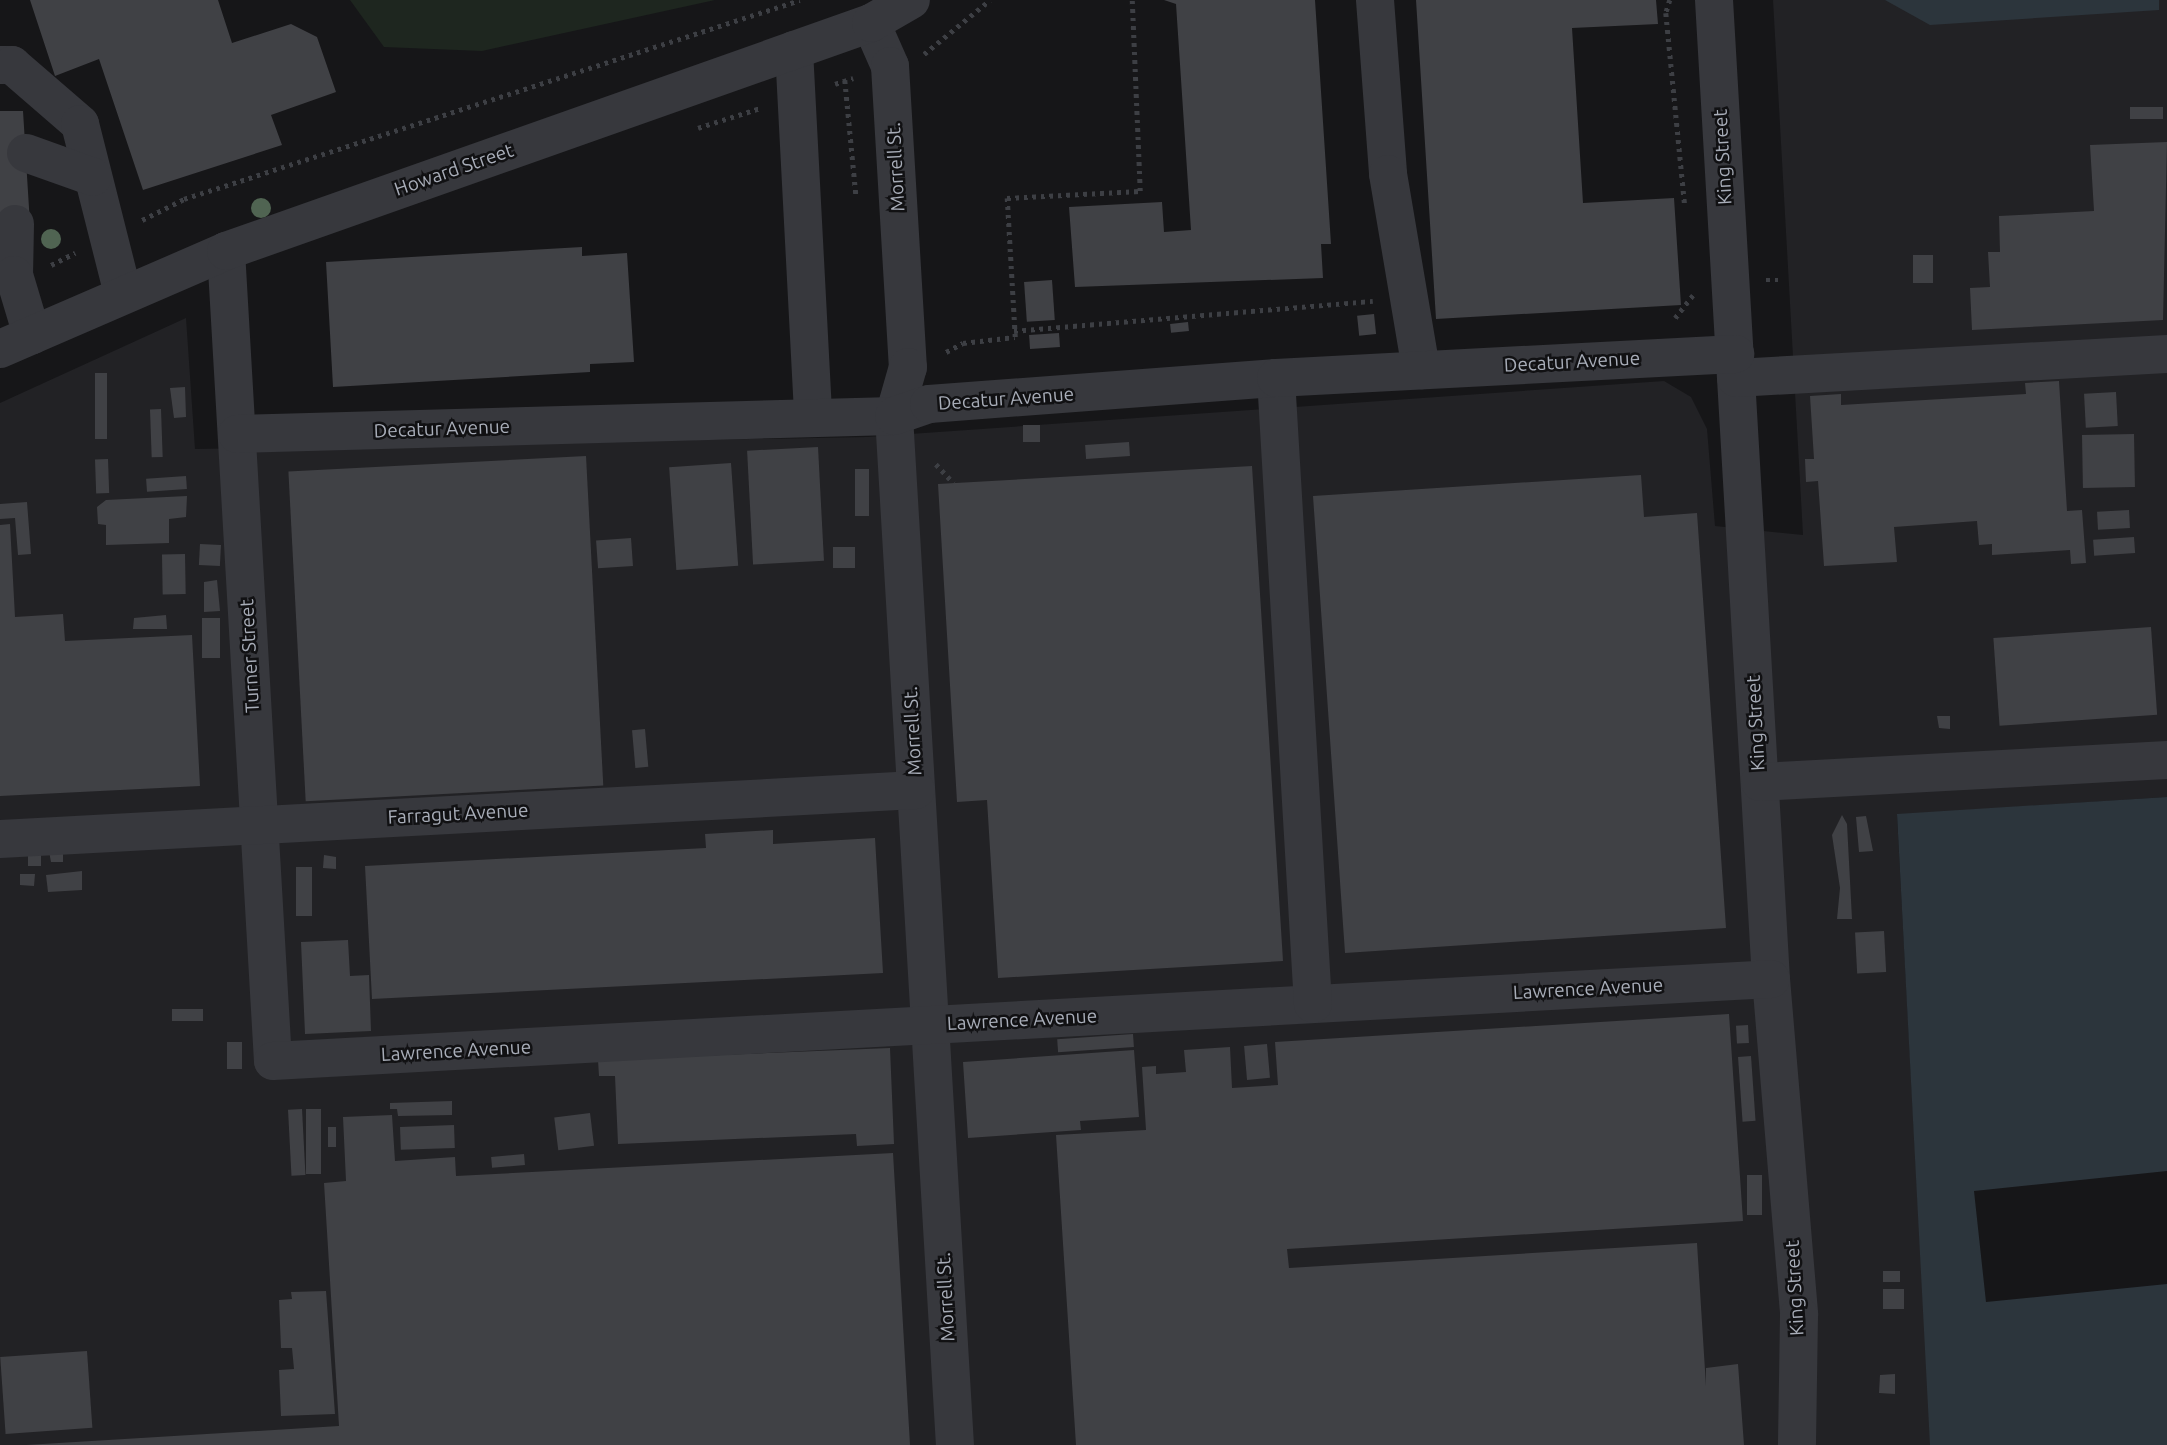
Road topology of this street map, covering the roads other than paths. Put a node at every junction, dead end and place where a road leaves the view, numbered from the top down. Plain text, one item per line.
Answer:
1 (911, 0) edge
2 (1375, 0) edge
3 (1714, 0) edge
4 (871, 23) junction
5 (794, 50) junction
6 (0, 65) edge
7 (26, 153) dead end
8 (93, 177) junction
9 (15, 224) dead end
10 (226, 251) junction
11 (123, 294) junction
12 (16, 342) edge
13 (2167, 354) edge
14 (1735, 366) junction
15 (1421, 370) junction
16 (1276, 378) junction
17 (894, 416) junction
18 (813, 418) junction
19 (237, 434) junction
20 (2167, 760) edge
21 (1760, 782) junction
22 (916, 790) junction
23 (260, 825) junction
24 (0, 839) edge
25 (1771, 979) junction
26 (1313, 1004) junction
27 (930, 1025) junction
28 (273, 1060) joint
29 (955, 1445) edge
30 (1797, 1445) edge

1 - 4 street, Howard Street
2 - 15 street
3 - 14 street, King Street
4 - 5 street, Howard Street
4 - 17 street, Morrell St.
5 - 10 street, Howard Street
5 - 18 street
6 - 8 street
7 - 8 street
8 - 11 street
9 - 12 street
10 - 11 street, Howard Street
10 - 19 street, Turner Street
11 - 12 street, Howard Street
13 - 14 street, Decatur Avenue
14 - 15 street, Decatur Avenue
14 - 21 street, King Street
15 - 16 street, Decatur Avenue
16 - 17 street, Decatur Avenue
16 - 26 street
17 - 18 street, Decatur Avenue
17 - 22 street, Morrell St.
18 - 19 street, Decatur Avenue
19 - 23 street, Turner Street
20 - 21 street
21 - 25 street, King Street
22 - 23 street, Farragut Avenue
22 - 27 street, Morrell St.
23 - 24 street, Farragut Avenue
23 - 28 street, Turner Street
25 - 26 street, Lawrence Avenue
25 - 30 street, King Street
26 - 27 street, Lawrence Avenue
27 - 28 street, Lawrence Avenue
27 - 29 street, Morrell St.

